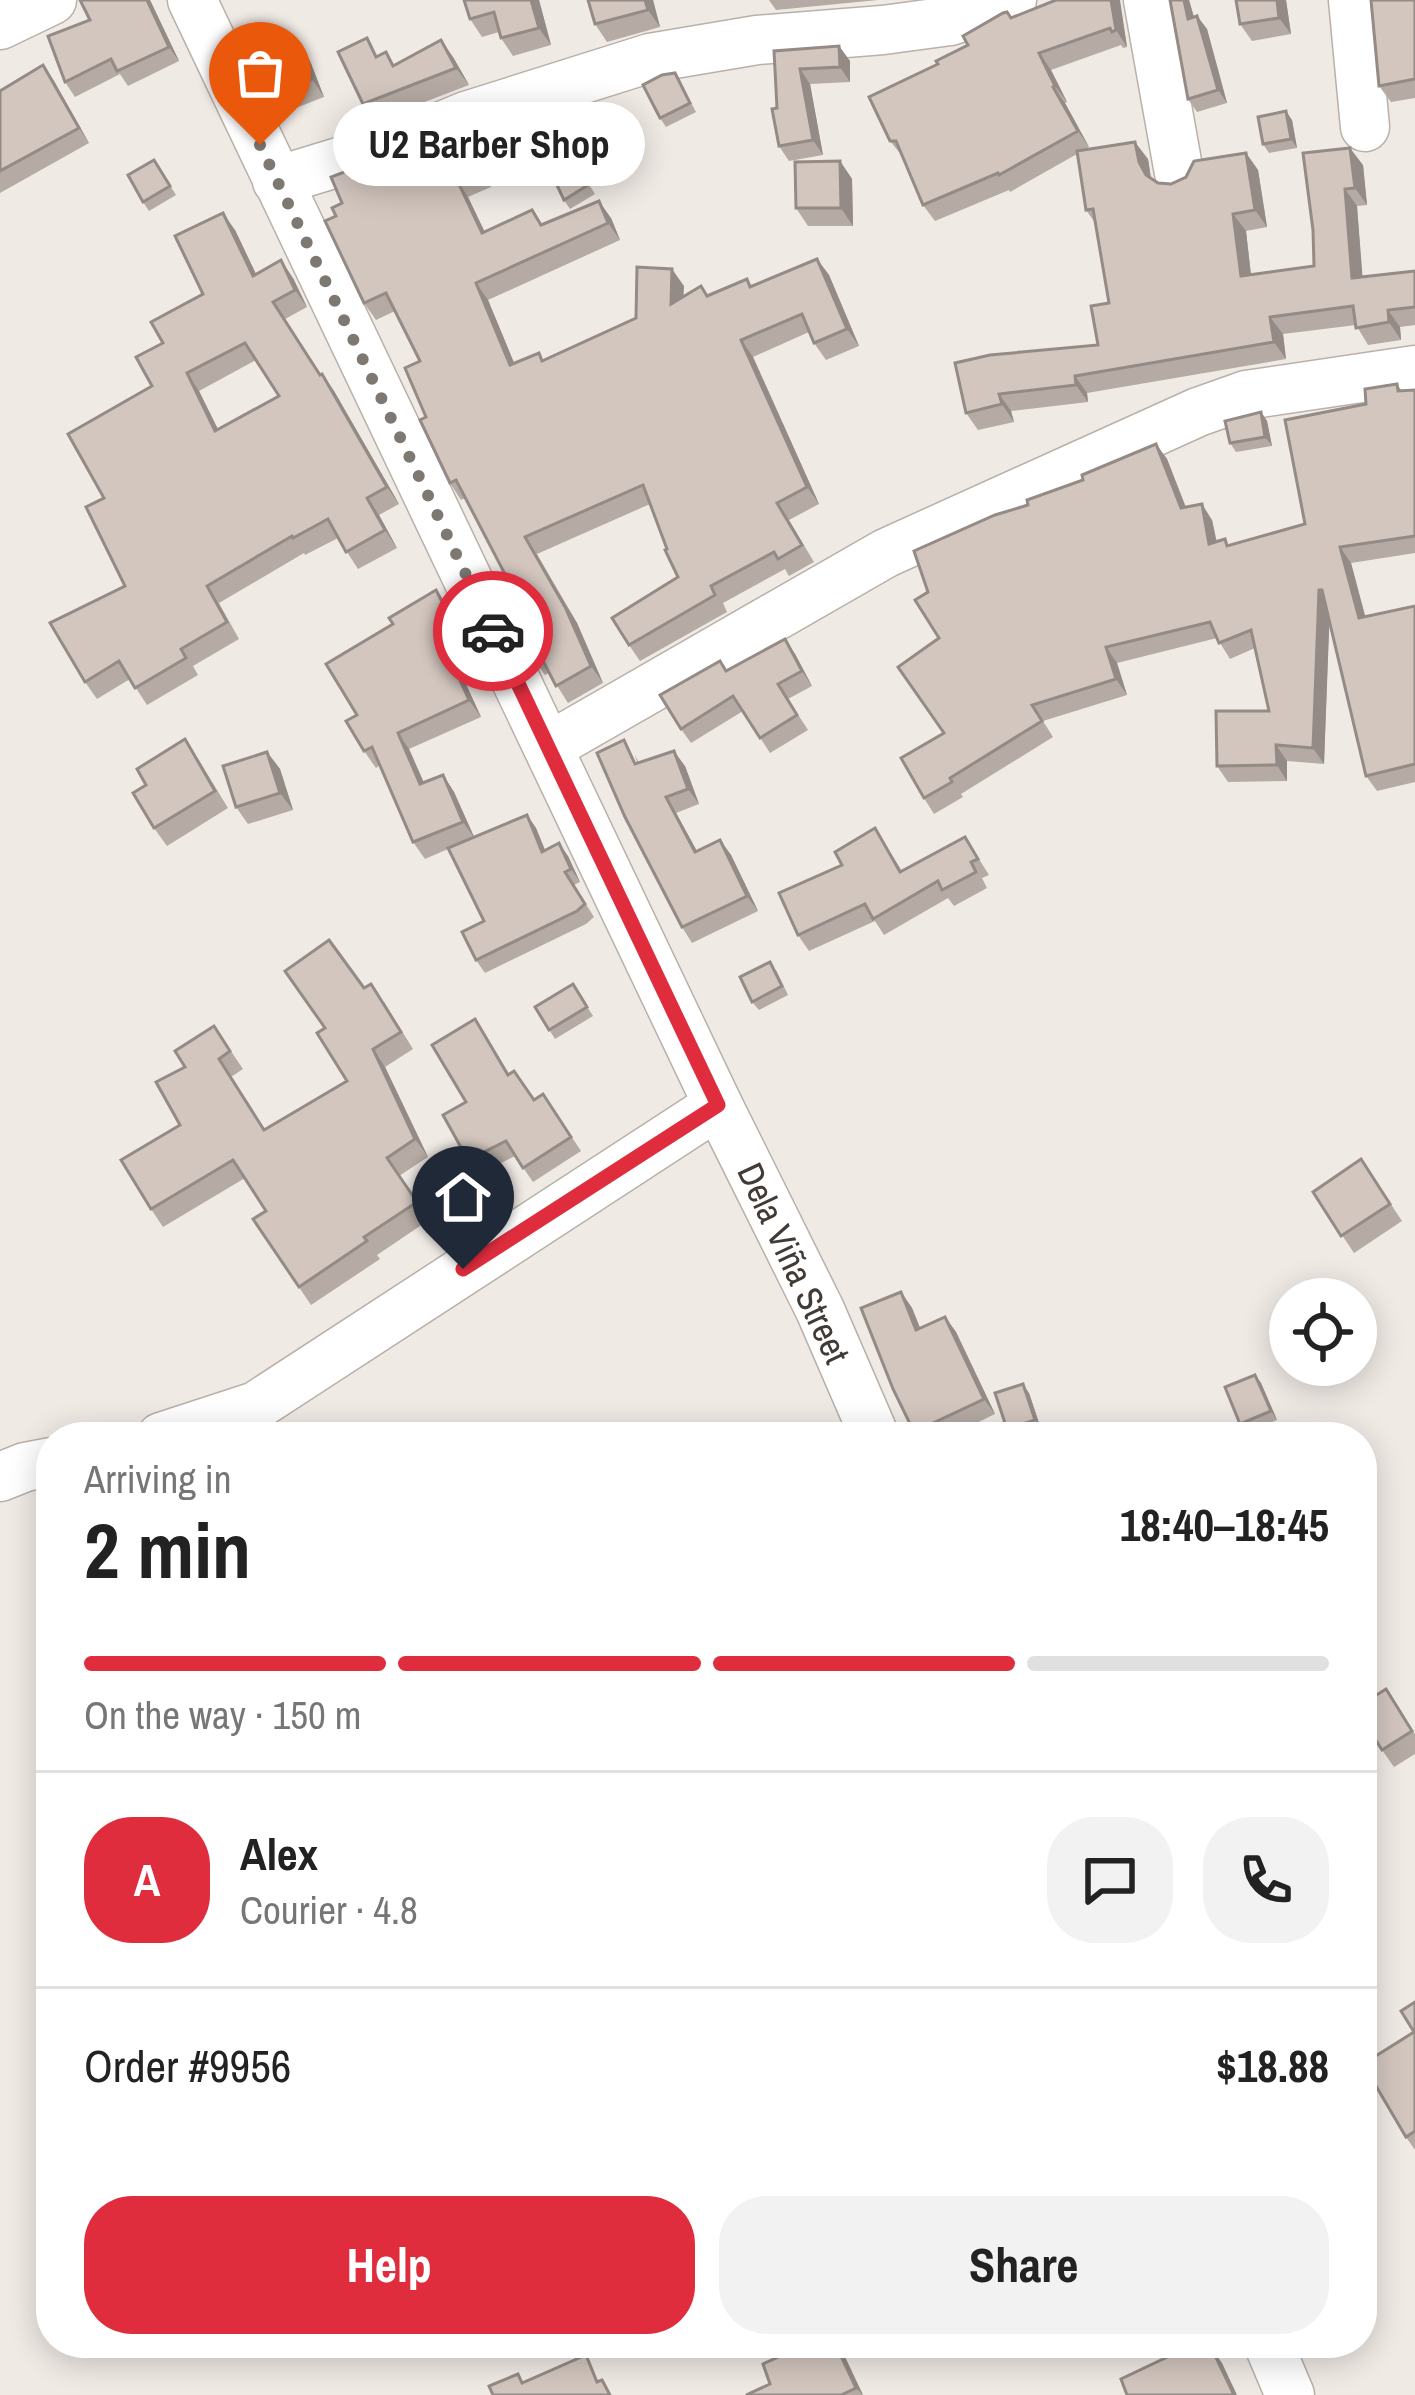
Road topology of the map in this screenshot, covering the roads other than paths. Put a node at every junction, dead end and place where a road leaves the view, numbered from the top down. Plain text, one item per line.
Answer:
1 (52, 0) edge
2 (192, 0) edge
3 (1012, 0) edge
4 (1148, 0) edge
5 (1353, 0) edge
6 (0, 25) edge
7 (1365, 127) dead end
8 (1179, 173) dead end
9 (277, 182) junction
10 (1415, 370) edge
11 (548, 746) junction
12 (718, 1105) junction
13 (207, 1422) edge
14 (868, 1422) edge
15 (36, 1465) edge
16 (0, 1478) edge
17 (1274, 2358) edge
18 (1290, 2395) edge

1 - 6 street
2 - 9 street, Dela Viña Street
3 - 9 street
4 - 8 street
5 - 7 street
9 - 11 street, Dela Viña Street
10 - 11 street
11 - 12 street, Dela Viña Street
12 - 13 street
12 - 14 street, Dela Viña Street
15 - 16 street
17 - 18 street

